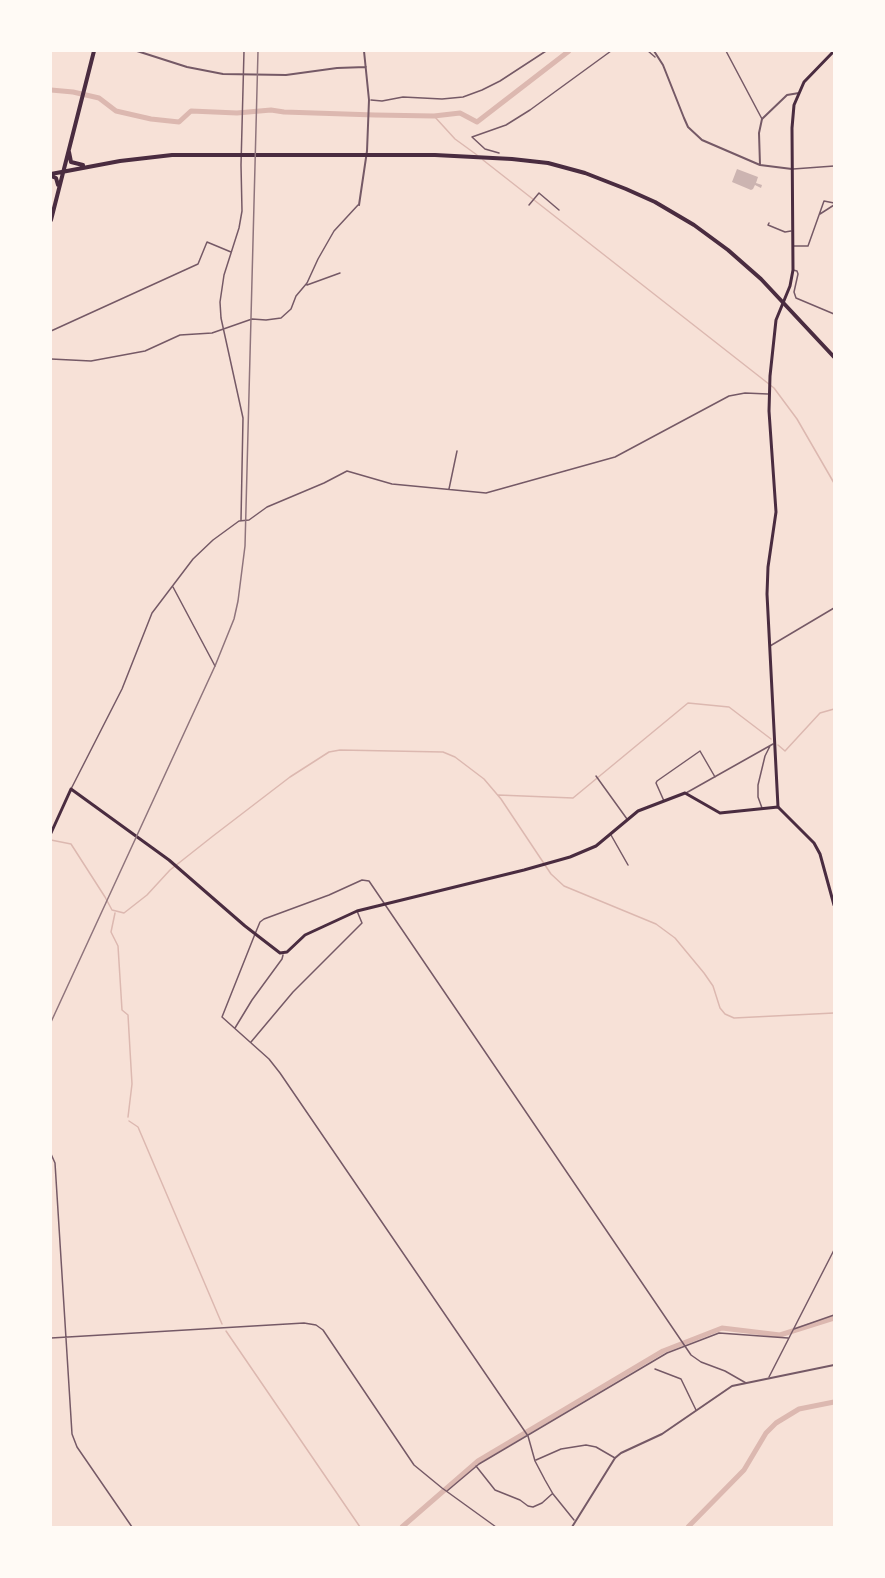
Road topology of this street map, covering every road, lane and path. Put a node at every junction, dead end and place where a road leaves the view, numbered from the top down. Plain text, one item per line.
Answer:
1 (94, 51) edge
2 (137, 51) edge
3 (244, 51) edge
4 (364, 51) edge
5 (546, 51) edge
6 (611, 51) edge
7 (648, 51) edge
8 (654, 51) edge
9 (726, 51) edge
10 (834, 51) edge
11 (655, 57) dead end
12 (366, 67) junction
13 (799, 93) junction
14 (369, 100) junction
15 (762, 119) junction
16 (69, 152) junction
17 (499, 153) dead end
18 (760, 165) junction
19 (87, 166) junction
20 (834, 166) edge
21 (792, 169) junction
22 (64, 171) junction
23 (51, 175) edge
24 (59, 189) junction
25 (359, 203) joint
26 (834, 204) edge
27 (530, 205) dead end
28 (559, 210) dead end
29 (819, 214) junction
30 (51, 220) edge
31 (769, 223) dead end
32 (793, 231) junction
33 (794, 246) junction
34 (232, 252) junction
35 (793, 270) junction
36 (340, 273) dead end
37 (306, 285) junction
38 (783, 300) junction
39 (834, 314) edge
40 (224, 327) junction
41 (51, 331) edge
42 (834, 357) edge
43 (51, 359) edge
44 (770, 392) junction
45 (457, 451) dead end
46 (449, 490) junction
47 (240, 521) junction
48 (172, 586) junction
49 (834, 608) edge
50 (770, 646) junction
51 (215, 666) dead end
52 (772, 744) junction
53 (715, 777) junction
54 (596, 778) dead end
55 (71, 789) junction
56 (685, 793) junction
57 (665, 802) junction
58 (778, 807) junction
59 (762, 808) junction
60 (628, 820) junction
61 (51, 833) edge
62 (611, 835) junction
63 (628, 865) dead end
64 (385, 903) junction
65 (834, 905) edge
66 (357, 911) junction
67 (255, 934) junction
68 (283, 953) junction
69 (235, 1029) junction
70 (250, 1042) junction
71 (51, 1154) edge
72 (834, 1250) edge
73 (834, 1315) edge
74 (792, 1330) junction
75 (789, 1336) junction
76 (66, 1337) junction
77 (51, 1338) edge
78 (684, 1345) junction
79 (834, 1365) edge
80 (655, 1369) dead end
81 (768, 1379) junction
82 (746, 1383) junction
83 (696, 1410) junction
84 (527, 1435) junction
85 (615, 1458) junction
86 (535, 1461) junction
87 (476, 1466) junction
88 (447, 1491) junction
89 (553, 1494) junction
90 (575, 1521) junction
91 (132, 1527) edge
92 (496, 1527) edge
93 (572, 1527) edge

1 - 16 highway
2 - 12 street
3 - 34 street
4 - 12 street
5 - 14 street
6 - 17 street
7 - 11 street
8 - 18 street
9 - 15 street
10 - 13 main road
12 - 14 street
13 - 15 street
13 - 21 main road
14 - 25 street
15 - 18 street
16 - 19 highway
16 - 22 highway
18 - 21 street
19 - 22 highway
19 - 38 highway
20 - 21 street
21 - 32 main road
22 - 23 highway
22 - 24 highway
23 - 24 highway
24 - 30 highway
25 - 37 street
26 - 29 street
26 - 29 street
27 - 28 street
29 - 33 street
31 - 32 street
32 - 33 main road
33 - 35 main road
34 - 40 street
34 - 41 street
35 - 38 main road
35 - 39 street
36 - 37 street
37 - 40 street
38 - 42 highway
38 - 44 main road
40 - 43 street
40 - 47 street
44 - 46 street
44 - 50 main road
45 - 46 street
46 - 47 street
47 - 48 street
48 - 51 street
48 - 55 street
49 - 50 street
50 - 52 main road
52 - 53 street
52 - 58 main road
52 - 59 street
53 - 56 street
53 - 57 street
54 - 60 street
55 - 61 main road
55 - 67 main road
56 - 57 main road
56 - 59 main road
57 - 60 main road
58 - 59 main road
58 - 65 main road
60 - 62 main road
62 - 63 street
62 - 64 main road
64 - 66 main road
64 - 67 street
64 - 78 street
66 - 68 main road
66 - 70 street
67 - 68 main road
67 - 69 street
68 - 69 street
69 - 70 street
70 - 84 street
71 - 76 street
72 - 74 street
73 - 74 street
74 - 75 street
75 - 78 street
75 - 81 street
76 - 77 street
76 - 88 street
76 - 91 street
78 - 82 street
78 - 84 street
79 - 81 street
80 - 83 street
81 - 82 street
82 - 83 street
83 - 85 street
84 - 86 street
84 - 87 street
85 - 86 street
85 - 90 street
86 - 89 street
87 - 88 street
87 - 89 street
88 - 92 street
89 - 90 street
90 - 93 street

